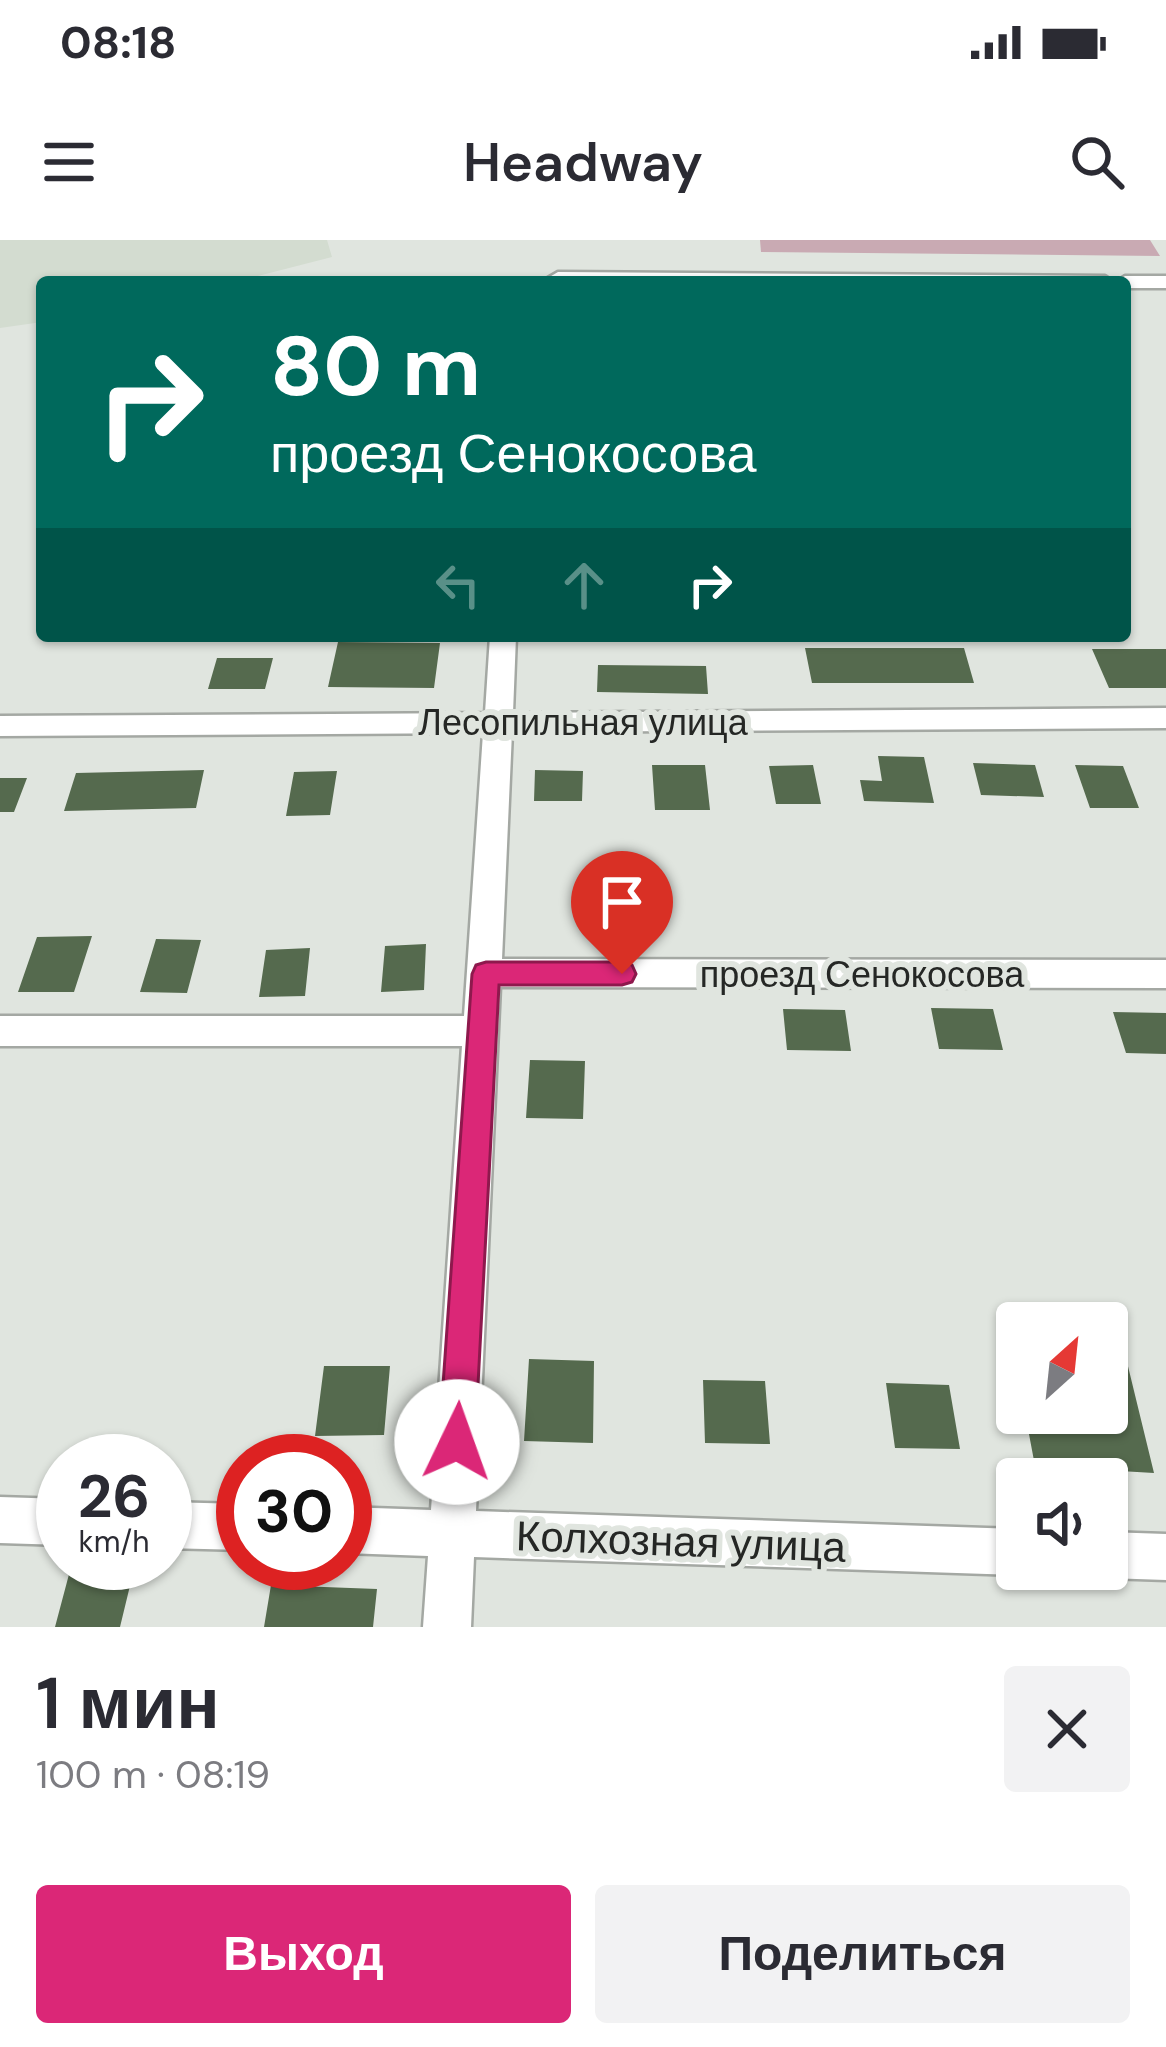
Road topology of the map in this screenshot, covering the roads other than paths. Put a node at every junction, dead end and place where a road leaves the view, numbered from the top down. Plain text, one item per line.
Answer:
1 (1131, 282) edge
2 (1166, 282) edge
3 (503, 642) edge
4 (1166, 718) edge
5 (502, 722) junction
6 (0, 726) edge
7 (486, 974) junction
8 (1166, 974) edge
9 (0, 1031) edge
10 (482, 1031) junction
11 (0, 1520) edge
12 (36, 1521) edge
13 (372, 1531) edge
14 (451, 1534) junction
15 (996, 1551) edge
16 (1128, 1556) edge
17 (1166, 1557) edge
18 (447, 1627) edge

1 - 2 street
3 - 5 street
4 - 5 street, Лесопильная улица
5 - 6 street, Лесопильная улица
5 - 7 street
7 - 8 street, проезд Сенокосова
7 - 10 street
9 - 10 street
10 - 14 street
11 - 12 street
13 - 14 street, Колхозная улица
14 - 15 street, Колхозная улица
14 - 18 street
16 - 17 street

